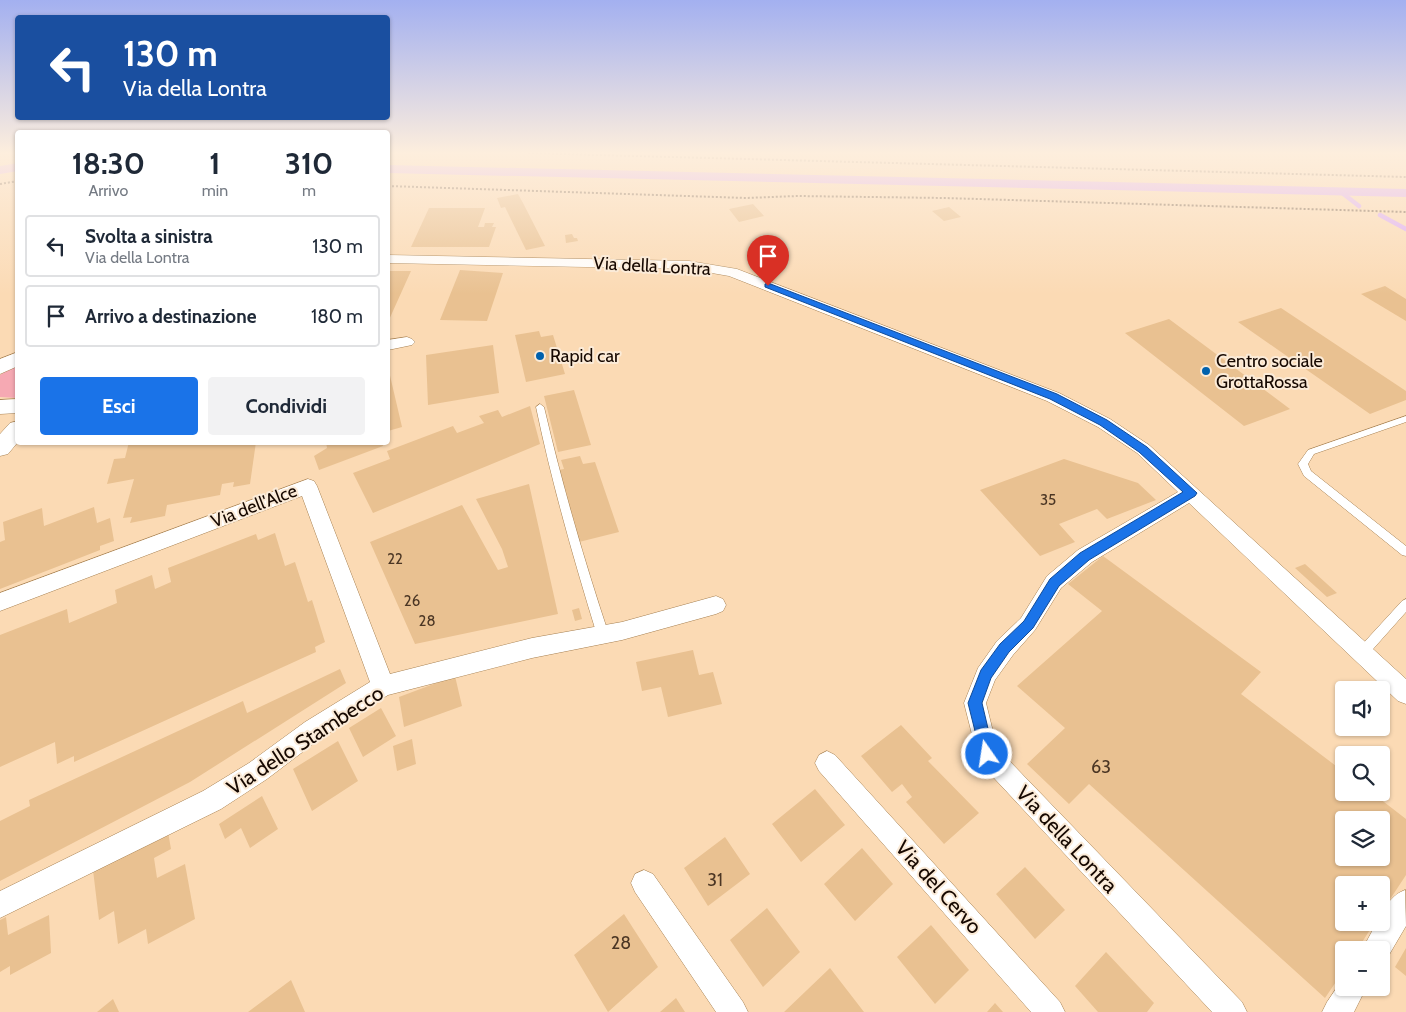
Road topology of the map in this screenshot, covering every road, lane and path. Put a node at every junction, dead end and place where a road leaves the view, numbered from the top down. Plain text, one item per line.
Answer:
1 (1018, 200) edge
2 (1406, 212) edge
3 (390, 259) edge
4 (407, 342) dead end
5 (390, 345) edge
6 (0, 351) edge
7 (15, 353) edge
8 (15, 360) edge
9 (0, 367) edge
10 (0, 406) edge
11 (15, 406) edge
12 (540, 407) dead end
13 (1406, 419) edge
14 (0, 421) edge
15 (0, 429) edge
16 (15, 431) edge
17 (0, 448) edge
18 (1191, 493) junction
19 (1406, 552) edge
20 (0, 602) edge
21 (1406, 604) edge
22 (716, 605) dead end
23 (603, 635) junction
24 (1362, 653) junction
25 (383, 686) junction
26 (1406, 694) edge
27 (827, 762) dead end
28 (644, 883) dead end
29 (1405, 903) dead end
30 (0, 905) edge
31 (1382, 941) edge
32 (1347, 996) edge
33 (733, 1012) edge
34 (1050, 1012) edge
35 (1232, 1012) edge
36 (1337, 1012) edge

1 - 2 path
3 - 18 street, Via della Lontra
4 - 5 street
6 - 7 street
8 - 9 street
10 - 11 street
12 - 23 lane
13 - 19 lane
14 - 15 street
16 - 17 street
18 - 24 street, Via della Lontra
18 - 35 street, Via della Lontra
20 - 25 street, Via dell'Alce
21 - 24 lane
22 - 23 street, Via dello Stambecco
23 - 25 street, Via dello Stambecco
24 - 26 street, Via della Lontra
25 - 30 street, Via dello Stambecco
27 - 34 street, Via del Cervo
28 - 33 street
29 - 31 street
32 - 36 street

